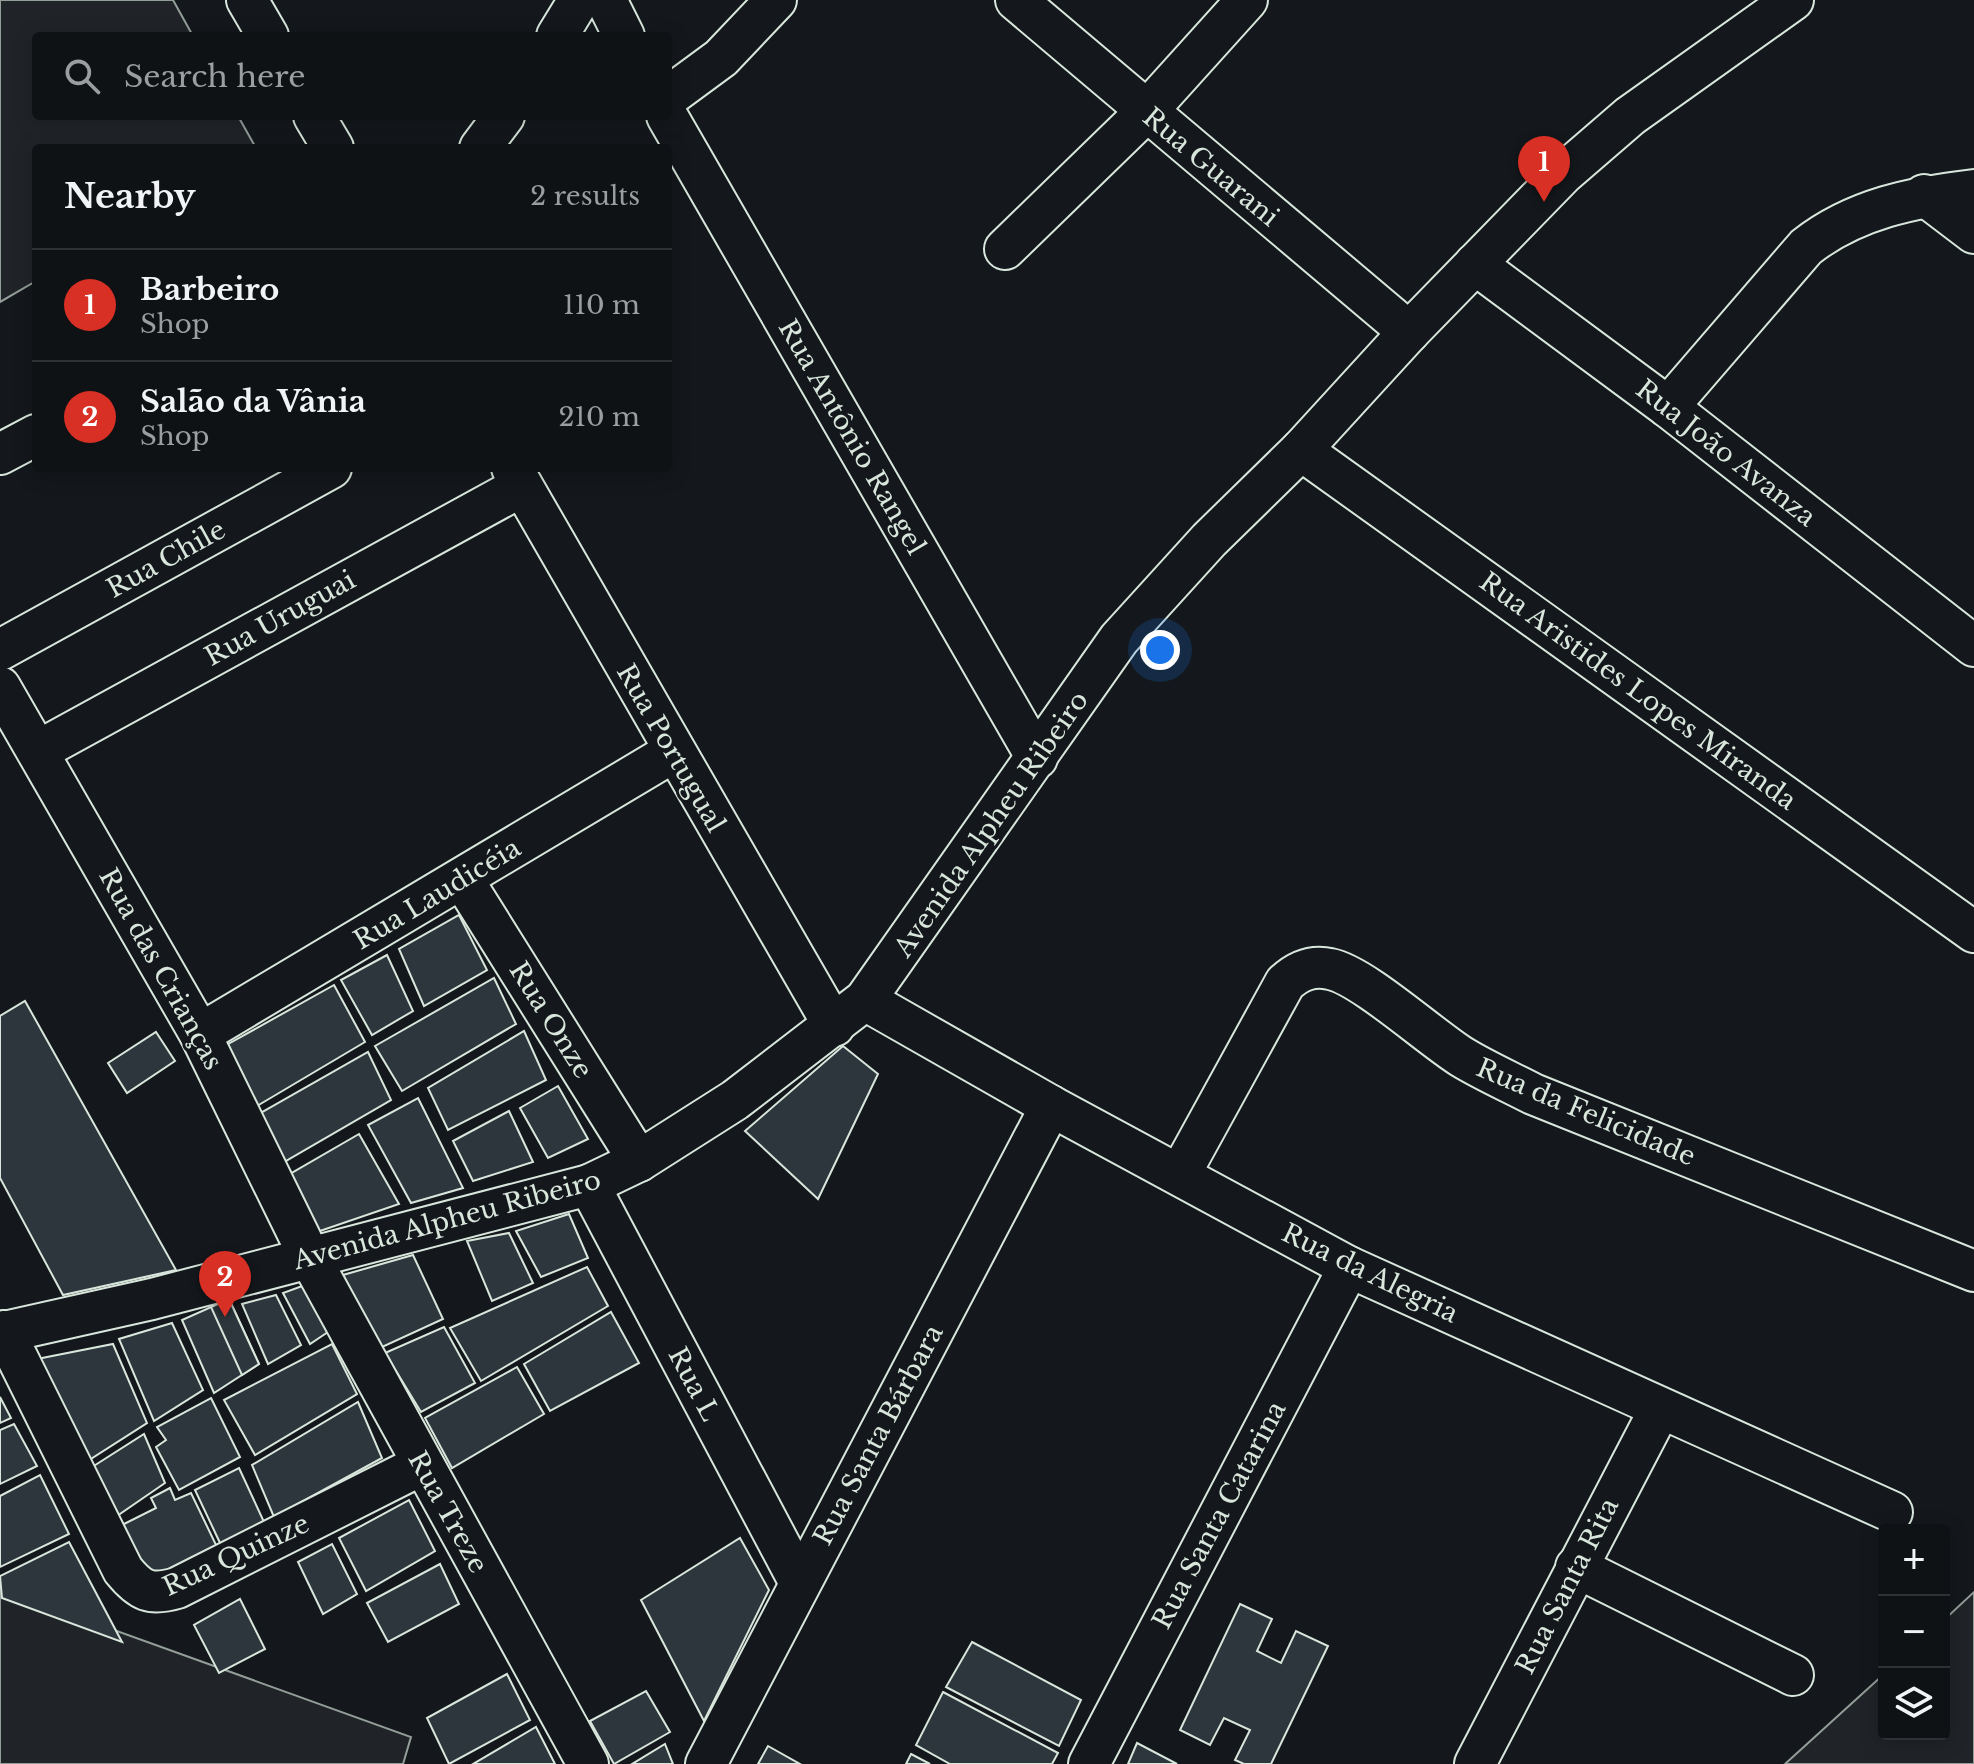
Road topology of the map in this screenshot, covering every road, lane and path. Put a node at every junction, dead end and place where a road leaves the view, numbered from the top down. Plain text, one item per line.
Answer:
1 (247, 0) edge
2 (579, 0) edge
3 (606, 0) edge
4 (776, 0) edge
5 (1016, 0) edge
6 (1247, 0) edge
7 (1793, 0) edge
8 (266, 32) edge
9 (559, 32) edge
10 (622, 32) edge
11 (672, 94) edge
12 (1146, 112) junction
13 (316, 120) edge
14 (501, 120) edge
15 (669, 120) edge
16 (331, 144) edge
17 (483, 144) edge
18 (1974, 190) edge
19 (1924, 195) junction
20 (1974, 233) edge
21 (1005, 249) dead end
22 (1475, 264) junction
23 (1409, 332) junction
24 (1668, 407) junction
25 (32, 437) edge
26 (1301, 450) junction
27 (0, 454) edge
28 (324, 472) edge
29 (517, 477) edge
30 (1974, 646) edge
31 (0, 650) edge
32 (0, 687) edge
33 (38, 751) junction
34 (673, 752) junction
35 (1037, 758) junction
36 (463, 880) junction
37 (1974, 932) edge
38 (865, 1000) junction
39 (834, 1026) junction
40 (200, 1034) junction
41 (1051, 1106) junction
42 (639, 1161) junction
43 (1180, 1174) junction
44 (589, 1185) junction
45 (310, 1258) junction
46 (1349, 1267) junction
47 (1974, 1271) edge
48 (2, 1332) edge
49 (1660, 1409) junction
50 (421, 1465) junction
51 (1892, 1512) dead end
52 (1576, 1567) junction
53 (800, 1583) junction
54 (1793, 1675) dead end
55 (588, 1764) edge
56 (706, 1764) edge
57 (1089, 1764) edge
58 (1475, 1764) edge

1 - 8 street
2 - 9 street
3 - 10 street
4 - 11 street
5 - 12 street, Rua Guarani
6 - 12 street
7 - 22 street, Avenida Alpheu Ribeiro
12 - 21 street
12 - 23 street, Rua Guarani
13 - 16 street
14 - 17 street
15 - 35 street, Rua Antônio Rangel
18 - 19 street
19 - 20 street
19 - 24 street
22 - 23 street, Avenida Alpheu Ribeiro
22 - 24 street, Rua João Avanza
23 - 26 street, Avenida Alpheu Ribeiro
24 - 30 street, Rua João Avanza
25 - 27 street
26 - 35 street, Avenida Alpheu Ribeiro
26 - 37 street, Rua Aristides Lopes Miranda
28 - 31 street, Rua Chile
29 - 33 street, Rua Uruguai
29 - 34 street, Rua Portugual
32 - 33 street, Rua das Crianças
33 - 40 street, Rua das Crianças
34 - 36 street, Rua Laudicéia
34 - 39 street, Rua Portugual
35 - 38 street, Avenida Alpheu Ribeiro
36 - 40 street, Rua Laudicéia
36 - 42 street, Rua Onze
38 - 39 street, Avenida Alpheu Ribeiro
38 - 41 street, Rua da Alegria
39 - 42 street, Avenida Alpheu Ribeiro
40 - 45 street, Rua das Crianças
41 - 43 street, Rua da Alegria
41 - 53 street, Rua Santa Bárbara
42 - 44 street, Avenida Alpheu Ribeiro
43 - 46 street, Rua da Alegria
43 - 47 street, Rua da Felicidade
44 - 45 street, Avenida Alpheu Ribeiro
44 - 53 street, Rua L
45 - 48 street, Avenida Alpheu Ribeiro
45 - 50 street, Rua Treze
46 - 49 street, Rua da Alegria
46 - 57 street, Rua Santa Catarina
48 - 50 street, Rua Quinze
49 - 51 street, Rua da Alegria
49 - 52 street, Rua Santa Rita
50 - 55 street, Rua Treze
52 - 54 street
52 - 58 street, Rua Santa Rita
53 - 56 street, Rua Santa Bárbara

